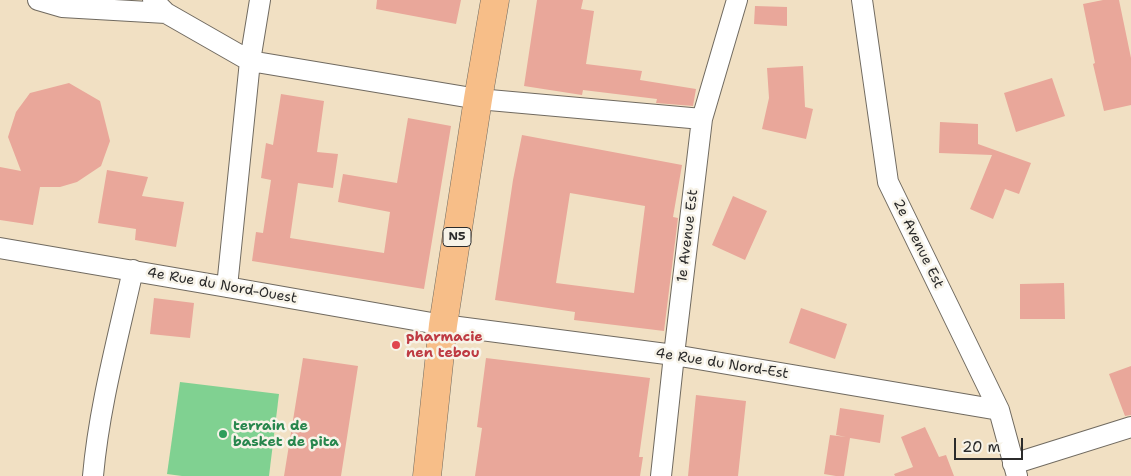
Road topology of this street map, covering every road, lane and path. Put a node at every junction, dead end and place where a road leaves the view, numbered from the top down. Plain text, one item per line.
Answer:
1 (38, 0) edge
2 (260, 0) edge
3 (495, 0) edge
4 (737, 0) edge
5 (862, 0) edge
6 (159, 7) edge
7 (250, 61) junction
8 (478, 99) junction
9 (702, 119) junction
10 (0, 248) edge
11 (133, 270) junction
12 (227, 286) junction
13 (443, 325) junction
14 (674, 355) junction
15 (999, 410) junction
16 (1131, 427) edge
17 (1015, 470) edge
18 (93, 476) edge
19 (427, 476) edge
20 (661, 476) edge

1 - 6 street
2 - 7 street
3 - 8 highway, N5
4 - 9 street, 1e Avenue Est
5 - 15 street, 2e Avenue Est
6 - 7 street
7 - 8 street
7 - 12 street
8 - 9 street
8 - 13 highway, N5
9 - 14 street, 1e Avenue Est
10 - 11 street, 4e Rue du Nord-Ouest
11 - 12 street, 4e Rue du Nord-Ouest
11 - 18 street
12 - 13 street, 4e Rue du Nord-Ouest
13 - 14 street, 4e Rue du Nord-Est
13 - 19 highway, N5
14 - 15 street, 4e Rue du Nord-Est
14 - 20 street, 1e Avenue Est
15 - 17 street, 2e Avenue Est
16 - 17 street

